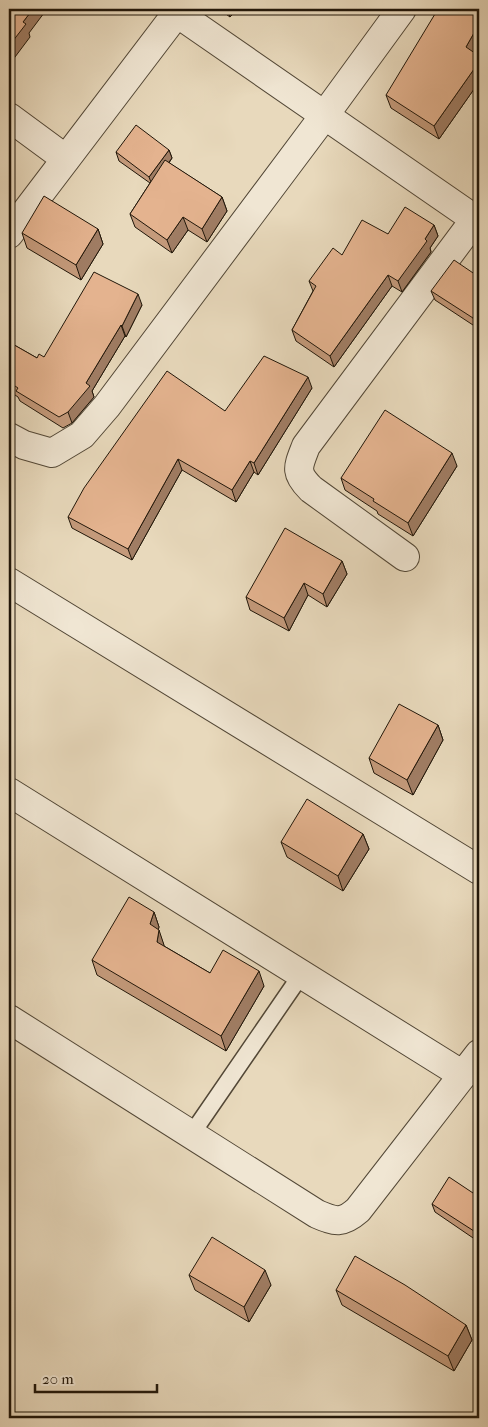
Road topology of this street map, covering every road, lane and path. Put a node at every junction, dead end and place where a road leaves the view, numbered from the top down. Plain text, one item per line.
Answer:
1 (402, 9) edge
2 (176, 10) edge
3 (324, 116) junction
4 (9, 117) edge
5 (66, 159) junction
6 (478, 219) edge
7 (9, 234) edge
8 (9, 437) edge
9 (405, 557) dead end
10 (9, 582) edge
11 (9, 792) edge
12 (479, 870) edge
13 (301, 974) junction
14 (9, 1018) edge
15 (479, 1054) edge
16 (463, 1075) junction
17 (191, 1135) junction

1 - 3 street
2 - 3 street
2 - 5 street
3 - 6 street
3 - 8 street
4 - 5 street
5 - 7 street
6 - 9 street
10 - 12 street
11 - 13 street
13 - 16 street
13 - 17 lane
14 - 17 street
15 - 16 street
16 - 17 street

